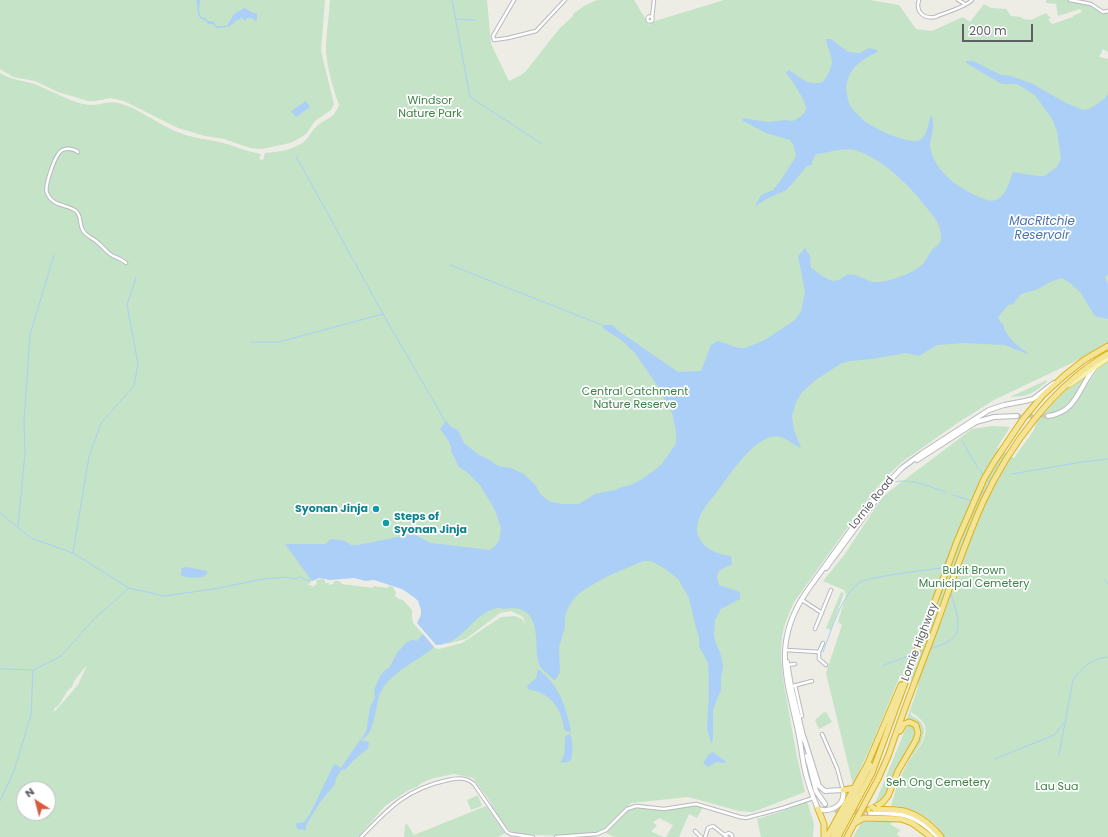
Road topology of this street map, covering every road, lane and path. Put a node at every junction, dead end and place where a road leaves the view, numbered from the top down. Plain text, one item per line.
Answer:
1 (514, 0) edge
2 (565, 0) edge
3 (654, 0) edge
4 (919, 0) edge
5 (958, 0) edge
6 (972, 0) edge
7 (1070, 0) edge
8 (966, 4) junction
9 (1108, 11) edge
10 (652, 18) dead end
11 (78, 152) dead end
12 (126, 263) dead end
13 (1108, 346) edge
14 (1108, 354) edge
15 (1108, 358) edge
16 (1098, 364) junction
17 (1066, 374) junction
18 (1061, 390) junction
19 (1017, 416) tunnel mouth
20 (1048, 416) tunnel mouth
21 (861, 518) junction
22 (831, 590) dead end
23 (802, 600) junction
24 (822, 613) junction
25 (815, 629) dead end
26 (823, 642) dead end
27 (786, 650) junction
28 (819, 652) junction
29 (795, 664) dead end
30 (826, 665) dead end
31 (786, 666) junction
32 (907, 677) junction
33 (787, 678) junction
34 (812, 681) dead end
35 (793, 686) junction
36 (797, 717) junction
37 (890, 726) junction
38 (822, 734) dead end
39 (804, 738) junction
40 (894, 740) junction
41 (801, 746) junction
42 (855, 788) junction
43 (845, 790) junction
44 (836, 791) junction
45 (869, 795) junction
46 (812, 796) junction
47 (843, 797) junction
48 (850, 797) junction
49 (818, 809) junction
50 (871, 811) junction
51 (855, 823) junction
52 (695, 831) dead end
53 (511, 836) edge
54 (726, 836) edge
55 (361, 837) edge
56 (533, 837) edge
57 (556, 837) edge
58 (701, 837) edge
59 (705, 837) edge
60 (732, 837) edge
61 (824, 837) edge
62 (827, 837) edge
63 (833, 837) edge
64 (838, 837) edge
65 (847, 837) edge
66 (931, 837) edge
67 (938, 837) edge

1 - 2 street
3 - 10 street
4 - 8 street
5 - 8 street
6 - 8 street
7 - 9 street
11 - 12 street
13 - 17 highway, Lornie Highway
14 - 18 highway, Lornie Highway
15 - 16 main road
16 - 18 main road
16 - 20 street
17 - 21 street, Lornie Road
17 - 32 highway, Lornie Highway
18 - 40 highway, Lornie Highway
19 - 21 street, Lornie Road
21 - 23 street, Lornie Road
22 - 24 street
23 - 24 street
23 - 27 street, Lornie Road
24 - 25 street
26 - 28 street
27 - 28 street
27 - 31 street, Lornie Road
28 - 30 street
29 - 31 street
31 - 33 street, Lornie Road
32 - 37 highway, Lornie Highway
32 - 42 highway
33 - 35 street, Lornie Road
33 - 36 street, Lornie Road
34 - 35 street
35 - 36 street, Lornie Road
36 - 39 street, Lornie Road
36 - 41 street, Lornie Road
37 - 63 highway
37 - 64 highway, Lornie Highway
38 - 43 street
39 - 41 street
39 - 44 street
40 - 45 highway, Lornie Highway
40 - 50 highway
41 - 46 street, Lornie Road
42 - 43 highway
42 - 48 highway
43 - 44 street
43 - 47 street
43 - 48 highway
44 - 47 street
45 - 50 highway
45 - 51 highway, Lornie Highway
46 - 49 street, Lornie Road
46 - 57 street
47 - 49 street
48 - 62 highway
49 - 61 highway
50 - 67 highway
51 - 65 highway, Lornie Highway
51 - 66 highway
52 - 58 street
53 - 55 street
53 - 56 street
54 - 59 street
54 - 60 street

